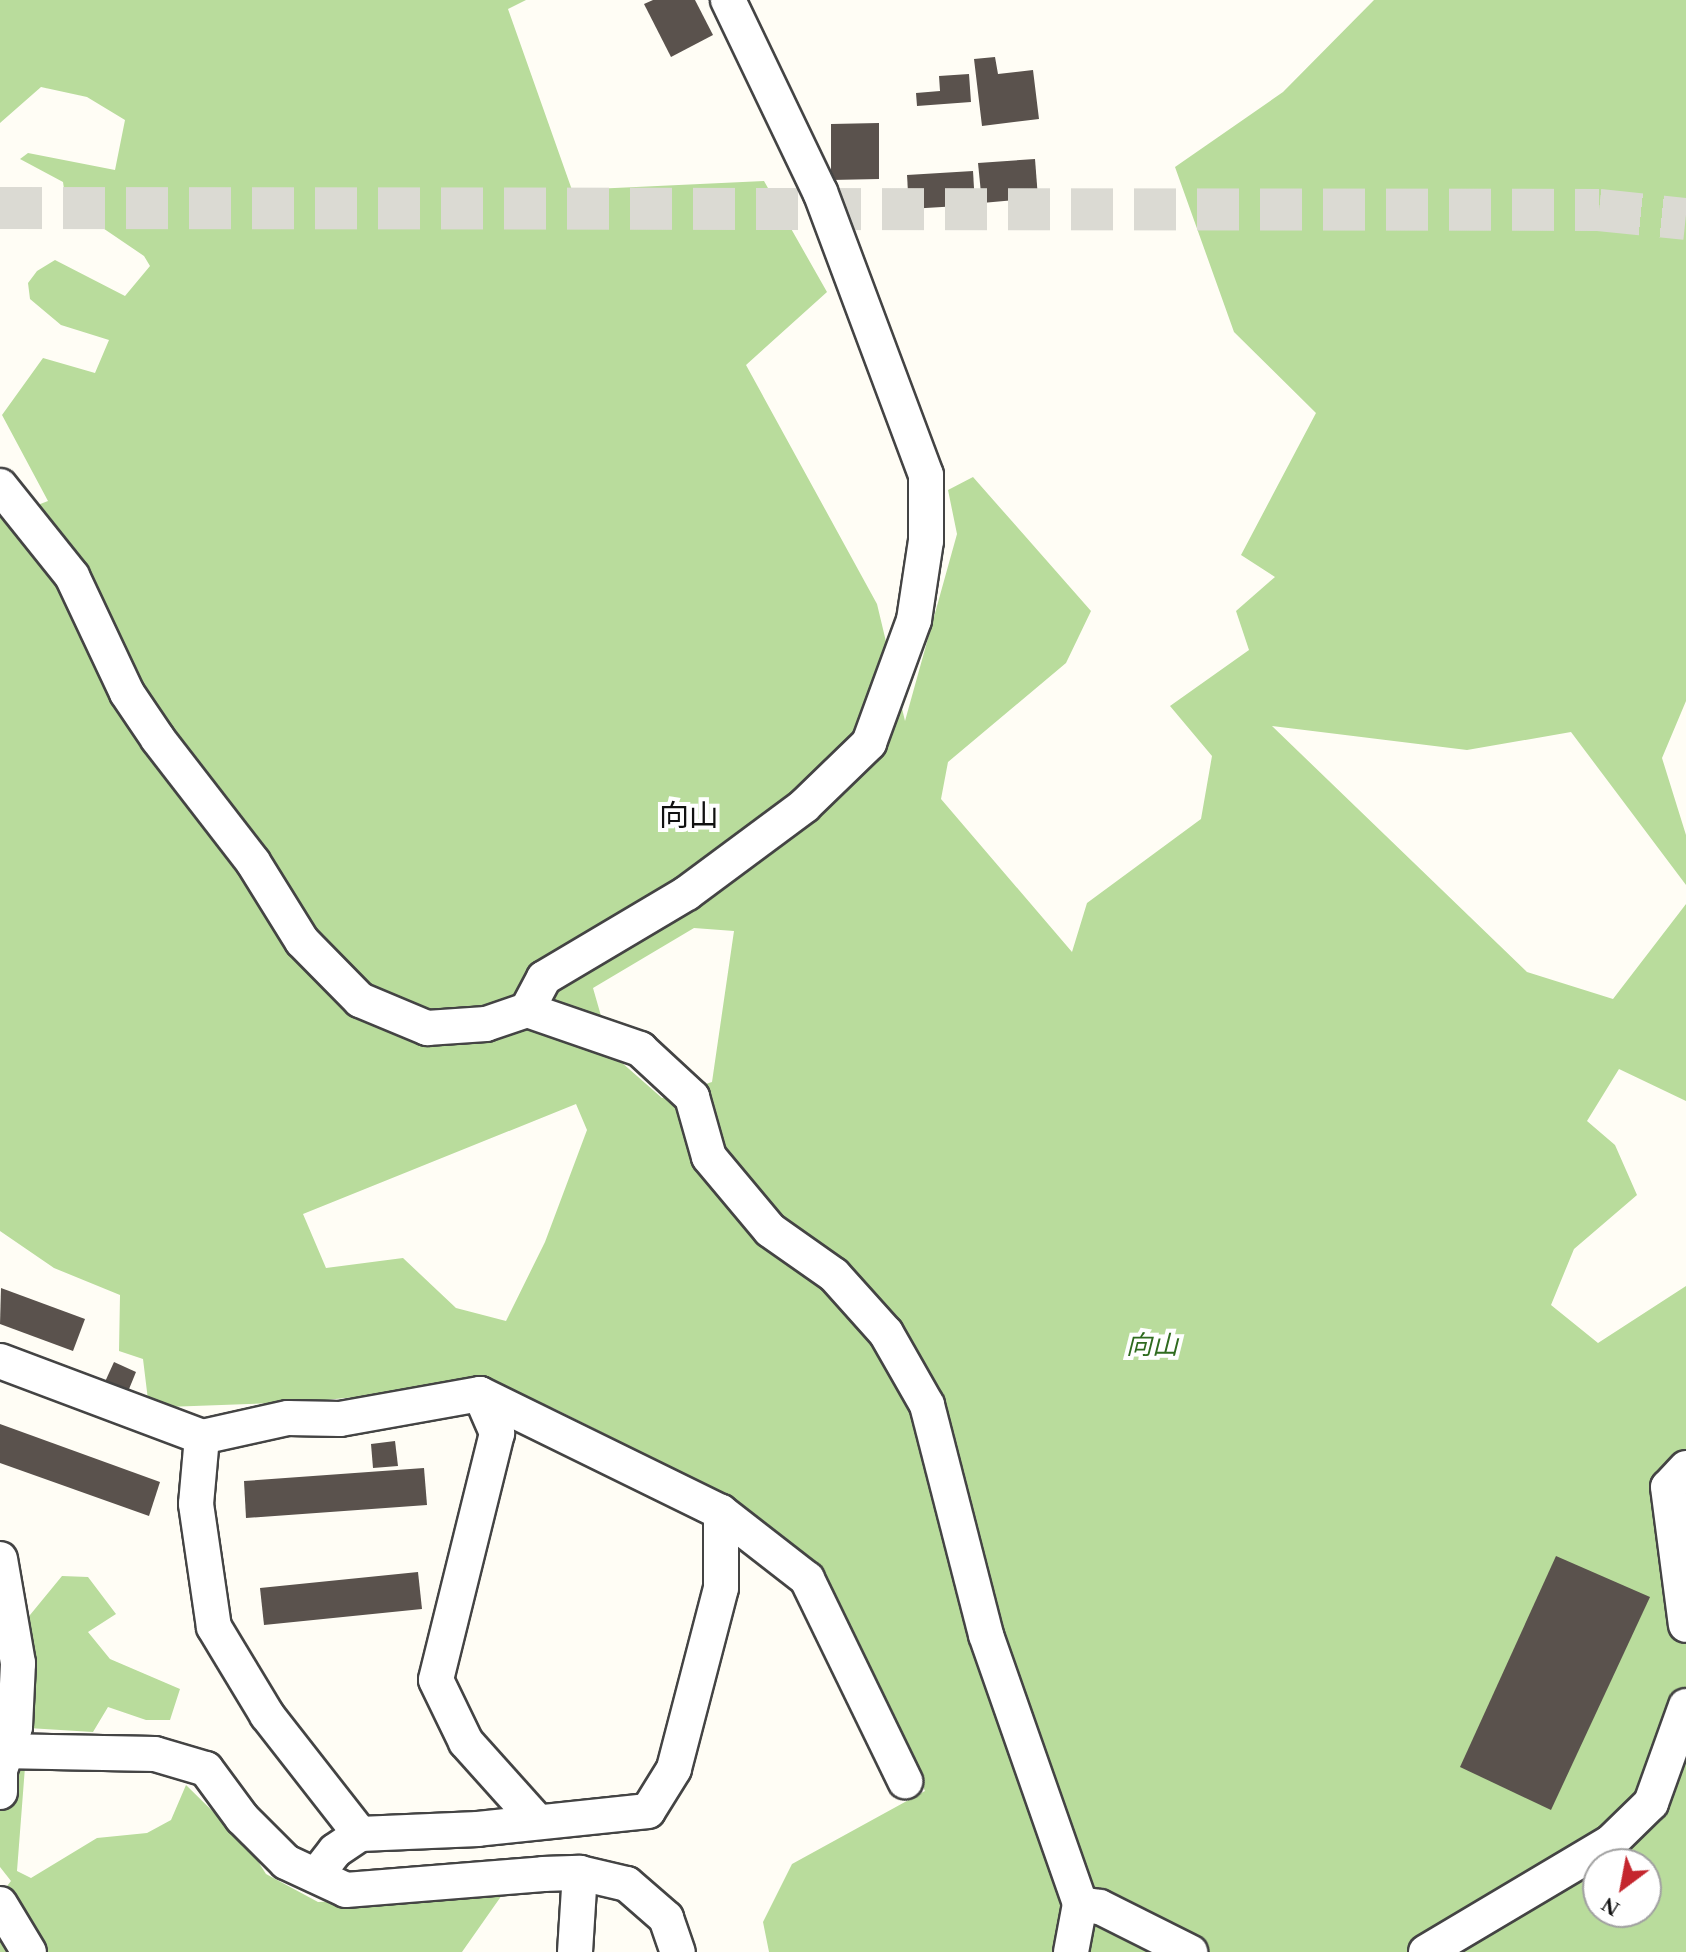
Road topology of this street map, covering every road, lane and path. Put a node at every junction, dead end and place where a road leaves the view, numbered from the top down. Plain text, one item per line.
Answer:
1 (728, 0) edge
2 (0, 486) edge
3 (527, 1010) junction
4 (0, 1361) edge
5 (480, 1394) junction
6 (202, 1437) junction
7 (1686, 1468) edge
8 (721, 1512) junction
9 (0, 1559) edge
10 (1686, 1625) edge
11 (1686, 1706) edge
12 (4, 1750) edge
13 (905, 1781) dead end
14 (0, 1792) edge
15 (536, 1820) junction
16 (360, 1834) junction
17 (580, 1873) junction
18 (316, 1875) junction
19 (0, 1904) edge
20 (1080, 1904) junction
21 (29, 1952) edge
22 (575, 1952) edge
23 (678, 1952) edge
24 (1071, 1952) edge
25 (1190, 1952) edge
26 (1426, 1952) edge

1 - 3 street
2 - 3 street
3 - 20 street
4 - 6 street
5 - 6 street
5 - 8 street
5 - 15 street
6 - 16 street
7 - 10 street
8 - 13 street
8 - 15 street
9 - 12 street
11 - 26 street
12 - 14 street
12 - 18 street
15 - 16 street
16 - 18 street
17 - 18 street
17 - 22 street
17 - 23 street
19 - 21 street
20 - 24 street
20 - 25 street

